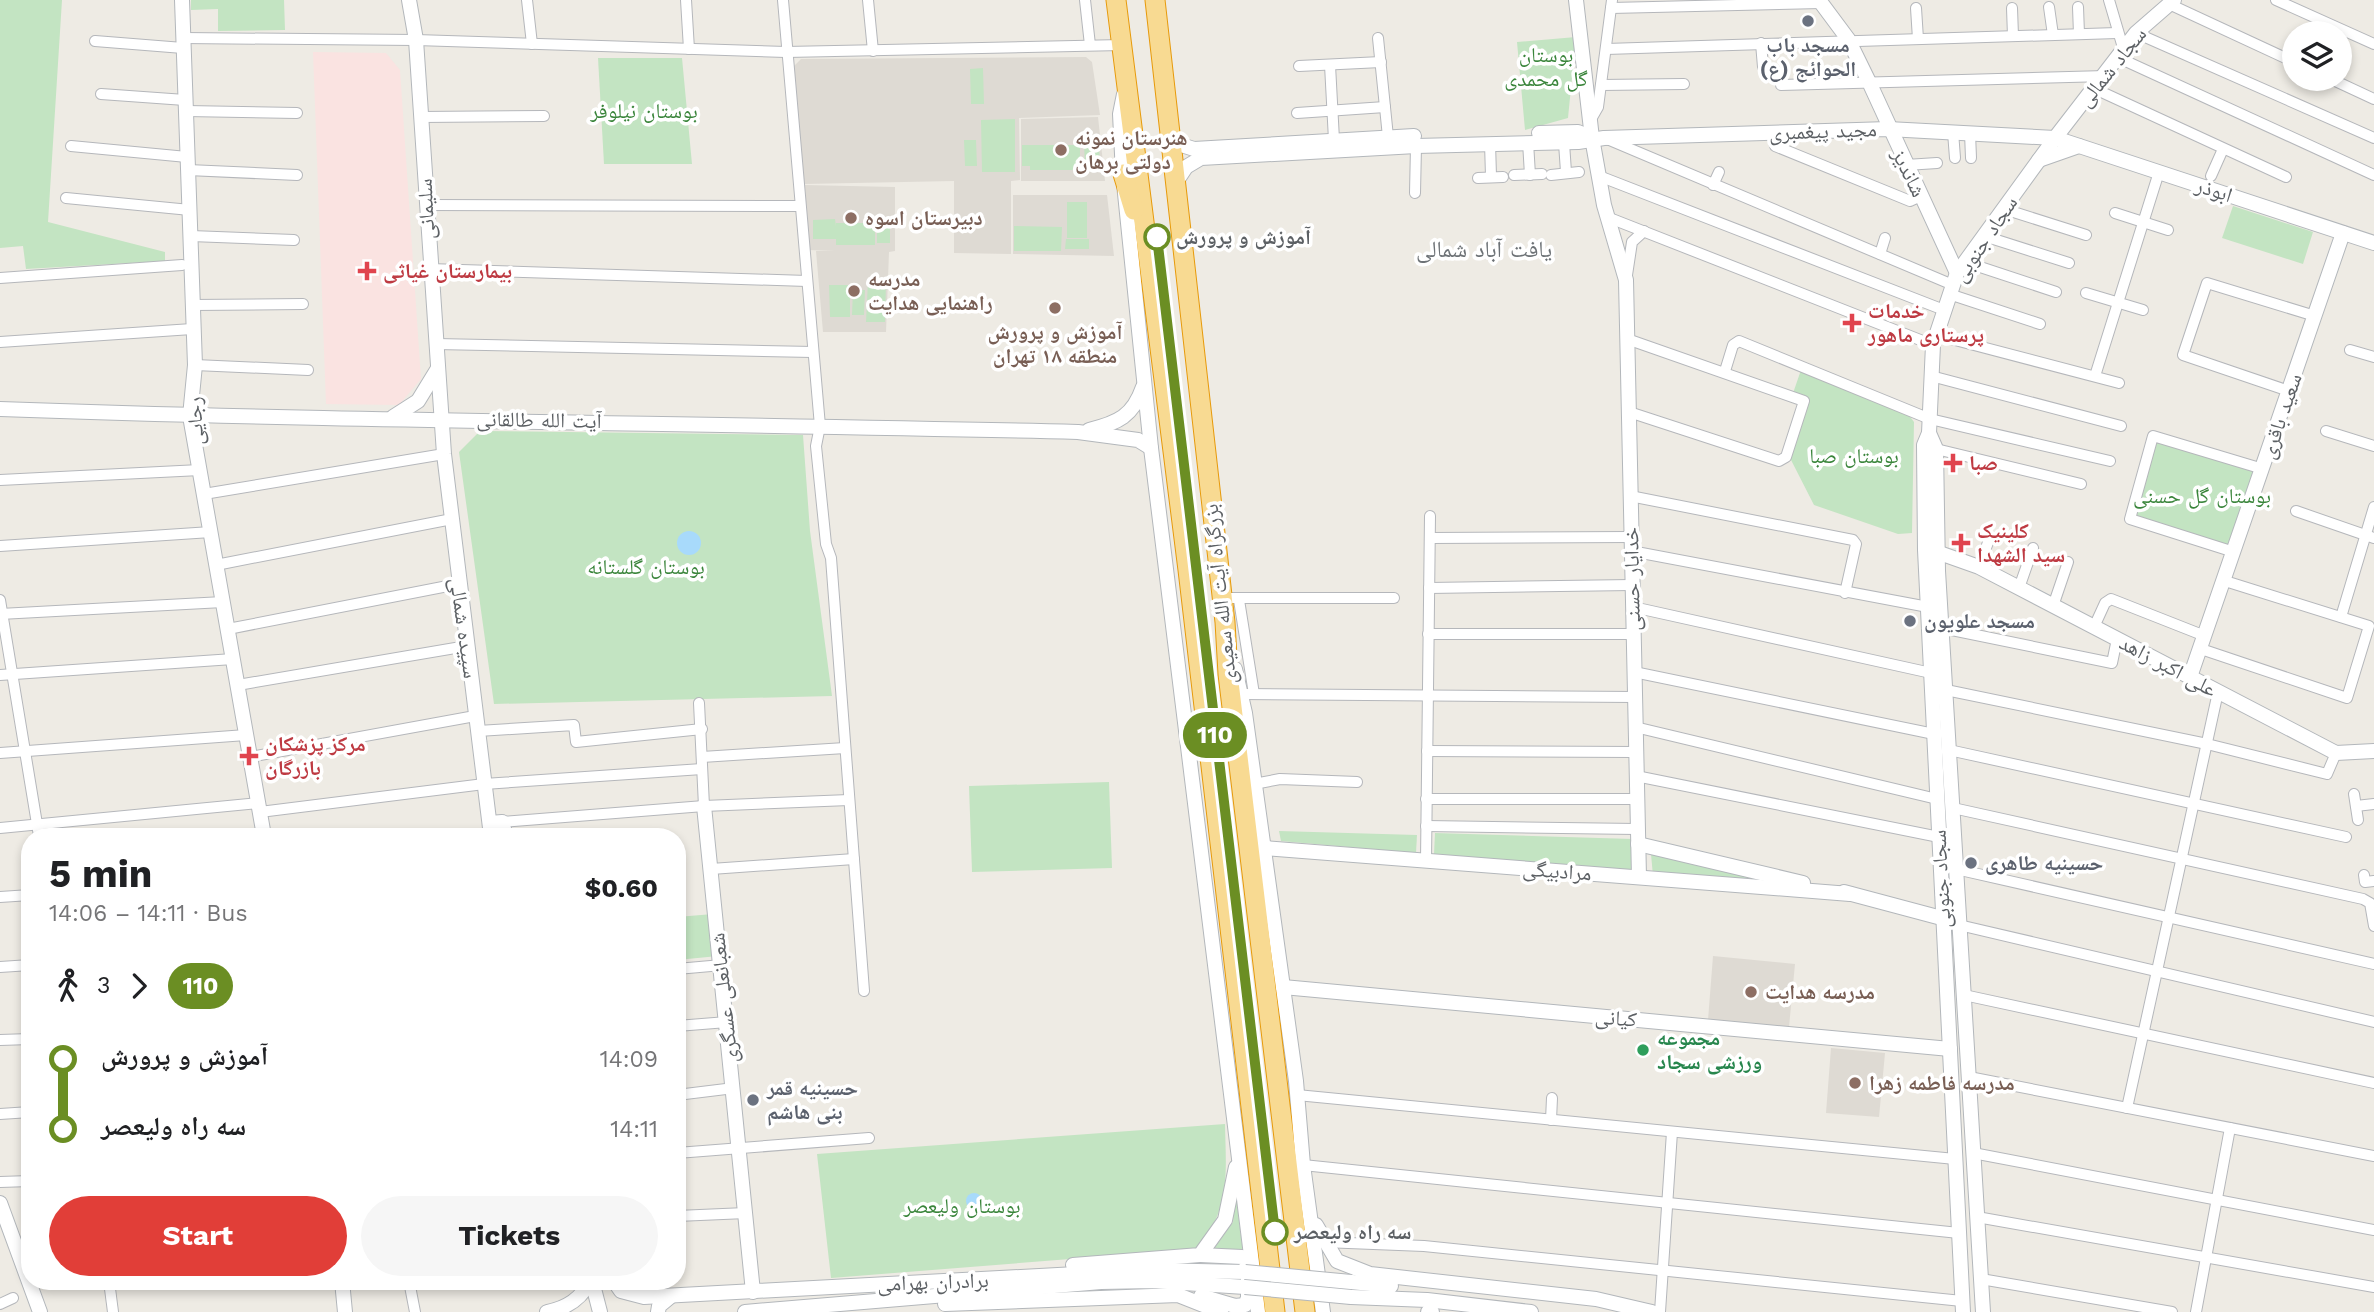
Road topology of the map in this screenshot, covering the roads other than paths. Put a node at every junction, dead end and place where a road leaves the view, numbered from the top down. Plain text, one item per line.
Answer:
1 (182, 0) edge
2 (409, 0) edge
3 (527, 0) edge
4 (686, 0) edge
5 (783, 0) edge
6 (868, 0) edge
7 (1085, 0) edge
8 (1116, 0) edge
9 (1155, 0) edge
10 (1576, 0) edge
11 (2109, 0) edge
12 (2276, 0) edge
13 (1820, 2) edge
14 (2171, 2) edge
15 (1611, 4) edge
16 (2049, 7) dead end
17 (2078, 7) dead end
18 (1916, 8) dead end
19 (2012, 8) dead end
20 (2117, 33) junction
21 (2136, 33) junction
22 (2079, 34) junction
23 (2053, 35) junction
24 (2013, 36) junction
25 (1378, 38) dead end
26 (1847, 39) junction
27 (1918, 39) junction
28 (416, 40) junction
29 (95, 41) dead end
30 (183, 43) junction
31 (1761, 43) junction
32 (532, 44) junction
33 (2374, 44) edge
34 (1122, 45) junction
35 (1090, 46) junction
36 (689, 49) junction
37 (1606, 49) junction
38 (873, 51) junction
39 (786, 52) junction
40 (2121, 55) junction
41 (2282, 56) edge
42 (1381, 62) junction
43 (1330, 65) junction
44 (1299, 66) dead end
45 (1763, 68) dead end
46 (2106, 76) junction
47 (1126, 79) junction
48 (1684, 84) dead end
49 (1870, 84) junction
50 (1601, 85) junction
51 (1781, 85) dead end
52 (2095, 89) junction
53 (2352, 89) edge
54 (101, 94) dead end
55 (1587, 98) junction
56 (2374, 99) edge
57 (185, 105) junction
58 (1385, 107) junction
59 (1332, 110) junction
60 (297, 113) dead end
61 (1297, 113) dead end
62 (544, 116) dead end
63 (421, 117) junction
64 (1590, 121) junction
65 (1888, 129) junction
66 (1772, 132) junction
67 (1953, 132) junction
68 (1550, 133) junction
69 (1970, 133) junction
70 (1598, 138) junction
71 (2055, 138) junction
72 (2374, 138) edge
73 (1334, 140) junction
74 (1172, 142) junction
75 (1389, 142) junction
76 (1528, 142) junction
77 (1490, 143) junction
78 (1564, 143) junction
79 (71, 146) dead end
80 (1416, 146) junction
81 (2079, 146) junction
82 (2223, 149) junction
83 (1200, 153) junction
84 (1955, 158) dead end
85 (1971, 158) dead end
86 (2039, 160) junction
87 (188, 163) junction
88 (1937, 163) dead end
89 (1906, 165) junction
90 (1566, 172) junction
91 (1579, 172) dead end
92 (1719, 172) dead end
93 (2159, 172) junction
94 (1123, 174) junction
95 (297, 175) dead end
96 (1530, 175) junction
97 (2374, 175) edge
98 (1491, 176) junction
99 (1599, 176) junction
100 (2211, 176) dead end
101 (2286, 177) dead end
102 (1478, 178) dead end
103 (1176, 182) junction
104 (1713, 185) junction
105 (1415, 193) dead end
106 (1921, 196) junction
107 (66, 198) dead end
108 (427, 205) junction
109 (800, 206) junction
110 (2004, 209) junction
111 (190, 210) junction
112 (2115, 213) dead end
113 (1607, 217) junction
114 (2143, 223) junction
115 (2168, 230) dead end
116 (1644, 231) junction
117 (2343, 233) junction
118 (2086, 235) dead end
119 (191, 236) junction
120 (1984, 236) junction
121 (1885, 238) dead end
122 (293, 240) dead end
123 (2374, 243) edge
124 (1880, 254) junction
125 (1149, 261) junction
126 (2069, 263) dead end
127 (182, 265) dead end
128 (429, 269) junction
129 (0, 278) edge
130 (1956, 279) junction
131 (1626, 280) junction
132 (807, 281) junction
133 (2056, 292) dead end
134 (2086, 293) dead end
135 (2118, 302) junction
136 (303, 304) dead end
137 (192, 305) junction
138 (1944, 310) junction
139 (2143, 310) dead end
140 (2315, 316) junction
141 (2040, 324) dead end
142 (192, 329) junction
143 (1627, 339) junction
144 (1935, 340) junction
145 (0, 342) edge
146 (436, 344) junction
147 (2350, 350) dead end
148 (813, 352) junction
149 (2374, 357) edge
150 (195, 365) junction
151 (438, 369) junction
152 (307, 370) dead end
153 (1725, 371) junction
154 (1931, 376) junction
155 (2095, 376) junction
156 (1144, 383) junction
157 (2119, 383) dead end
158 (2289, 391) junction
159 (0, 409) edge
160 (1629, 412) junction
161 (190, 416) junction
162 (391, 418) junction
163 (440, 418) junction
164 (820, 426) junction
165 (2121, 426) dead end
166 (2326, 431) dead end
167 (1078, 432) junction
168 (1930, 437) junction
169 (2374, 446) edge
170 (1151, 448) junction
171 (444, 454) junction
172 (2110, 461) dead end
173 (2263, 469) junction
174 (200, 470) junction
175 (0, 480) edge
176 (2081, 484) dead end
177 (204, 494) junction
178 (1630, 496) junction
179 (2374, 508) edge
180 (2296, 511) dead end
181 (1430, 516) dead end
182 (452, 519) junction
183 (211, 532) junction
184 (2369, 536) edge
185 (1990, 537) dead end
186 (1430, 538) junction
187 (1631, 544) junction
188 (0, 546) edge
189 (2033, 548) dead end
190 (1932, 550) junction
191 (2234, 552) junction
192 (2068, 562) dead end
193 (216, 565) junction
194 (1972, 565) junction
195 (1939, 578) junction
196 (2225, 581) junction
197 (458, 584) junction
198 (1632, 585) junction
199 (1429, 588) junction
200 (2019, 588) junction
201 (1845, 593) junction
202 (1394, 598) dead end
203 (1230, 599) junction
204 (0, 600) edge
205 (223, 602) junction
206 (2053, 606) junction
207 (1633, 607) junction
208 (1928, 607) junction
209 (1, 614) edge
210 (2341, 617) junction
211 (1225, 622) junction
212 (2094, 627) junction
213 (1942, 628) junction
214 (228, 629) junction
215 (1428, 634) junction
216 (1633, 634) junction
217 (2117, 639) junction
218 (2203, 642) junction
219 (467, 646) junction
220 (233, 659) junction
221 (1940, 666) junction
222 (1634, 672) junction
223 (12, 674) junction
224 (0, 675) edge
225 (2190, 677) junction
226 (237, 685) junction
227 (1945, 690) junction
228 (2218, 692) junction
229 (1248, 694) junction
230 (1427, 695) junction
231 (1635, 697) junction
232 (699, 704) dead end
233 (476, 723) junction
234 (1635, 727) junction
235 (702, 729) junction
236 (1934, 734) junction
237 (246, 735) junction
238 (2207, 744) junction
239 (845, 748) junction
240 (1942, 750) junction
241 (25, 751) junction
242 (1427, 751) junction
243 (2374, 751) edge
244 (1636, 752) junction
245 (0, 753) edge
246 (2336, 753) junction
247 (250, 757) junction
248 (702, 763) junction
249 (1636, 776) junction
250 (1357, 782) dead end
251 (484, 784) junction
252 (1254, 784) junction
253 (1426, 799) junction
254 (1637, 799) junction
255 (1937, 799) junction
256 (849, 800) junction
257 (2194, 804) junction
258 (2374, 804) edge
259 (704, 806) junction
260 (259, 807) junction
261 (1952, 808) junction
262 (2358, 820) dead end
263 (1426, 826) junction
264 (494, 827) edge
265 (0, 828) edge
266 (38, 828) edge
267 (66, 828) edge
268 (263, 828) edge
269 (21, 830) edge
270 (1638, 836) junction
271 (1939, 837) junction
272 (2346, 837) dead end
273 (1264, 848) junction
274 (854, 859) junction
275 (2181, 860) junction
276 (1426, 861) junction
277 (711, 869) junction
278 (1941, 869) junction
279 (1956, 869) junction
280 (1639, 877) junction
281 (1850, 894) junction
282 (21, 896) edge
283 (0, 897) edge
284 (1943, 917) junction
285 (2169, 919) junction
286 (1959, 925) junction
287 (2374, 926) edge
288 (2374, 964) edge
289 (722, 965) junction
290 (21, 966) edge
291 (0, 967) edge
292 (686, 968) edge
293 (2157, 973) junction
294 (1283, 987) junction
295 (864, 991) dead end
296 (1964, 995) junction
297 (727, 1021) junction
298 (2374, 1022) edge
299 (686, 1025) edge
300 (2144, 1033) junction
301 (21, 1039) edge
302 (0, 1040) edge
303 (1950, 1049) junction
304 (1969, 1077) junction
305 (2374, 1083) edge
306 (733, 1088) junction
307 (686, 1094) edge
308 (1297, 1095) junction
309 (1552, 1098) dead end
310 (2127, 1108) junction
311 (21, 1113) edge
312 (0, 1114) edge
313 (1551, 1120) junction
314 (2230, 1128) junction
315 (1672, 1132) junction
316 (869, 1138) dead end
317 (740, 1150) junction
318 (686, 1153) edge
319 (1973, 1153) junction
320 (1238, 1156) junction
321 (2374, 1156) edge
322 (1955, 1159) junction
323 (1303, 1165) junction
324 (0, 1181) edge
325 (21, 1181) edge
326 (2217, 1198) junction
327 (0, 1203) edge
328 (1667, 1203) junction
329 (1311, 1212) junction
330 (746, 1213) junction
331 (686, 1216) edge
332 (1977, 1217) junction
333 (2374, 1230) edge
334 (1959, 1233) junction
335 (1323, 1242) junction
336 (21, 1246) edge
337 (1200, 1255) junction
338 (2206, 1256) junction
339 (1342, 1265) junction
340 (1662, 1270) junction
341 (1980, 1279) junction
342 (901, 1282) junction
343 (2374, 1287) edge
344 (1351, 1289) junction
345 (34, 1290) edge
346 (109, 1290) edge
347 (343, 1290) edge
348 (411, 1290) edge
349 (584, 1290) edge
350 (594, 1290) edge
351 (627, 1290) edge
352 (674, 1291) edge
353 (753, 1292) junction
354 (1178, 1294) junction
355 (13, 1298) dead end
356 (870, 1303) junction
357 (0, 1304) edge
358 (1961, 1308) edge
359 (40, 1312) edge
360 (113, 1312) edge
361 (345, 1312) edge
362 (415, 1312) edge
363 (547, 1312) edge
364 (600, 1312) edge
365 (658, 1312) edge
366 (745, 1312) edge
367 (1221, 1312) edge
368 (1258, 1312) edge
369 (1275, 1312) edge
370 (1305, 1312) edge
371 (1323, 1312) edge
372 (1331, 1312) edge
373 (1531, 1312) edge
374 (1653, 1312) edge
375 (1660, 1312) edge
376 (1983, 1312) edge
377 (2172, 1312) edge
378 (2196, 1312) edge

1 - 30 main road, رجایی
2 - 28 main road, سلیمانی
3 - 32 street
4 - 36 street
5 - 39 street
6 - 38 street
7 - 35 street
8 - 34 highway, بزرگراه آیت الله سعیدی
9 - 74 highway, بزرگراه آیت الله سعیدی
10 - 55 main road, خدایار حسنی
11 - 20 street
12 - 33 street
13 - 15 street
13 - 26 main road, شاندیز
14 - 21 main road, سجاد شمالی
14 - 41 street
15 - 37 street
16 - 23 street
17 - 22 street
18 - 27 street
19 - 24 street
20 - 22 street
20 - 40 street
21 - 40 main road, سجاد شمالی
21 - 72 street
22 - 23 street
23 - 24 street
24 - 27 street
25 - 42 street
26 - 27 street
26 - 31 street
26 - 49 main road, شاندیز
28 - 30 street
28 - 32 street
28 - 63 main road, سلیمانی
29 - 30 street
30 - 57 main road, رجایی
31 - 37 street
31 - 45 street
32 - 36 street
34 - 35 street
34 - 47 highway, بزرگراه آیت الله سعیدی
35 - 38 street
36 - 39 street
37 - 50 street
38 - 39 street
39 - 109 street
40 - 46 main road, سجاد شمالی
40 - 97 street
42 - 43 street
42 - 58 street
43 - 44 street
43 - 59 street
46 - 49 street
46 - 52 main road, سجاد شمالی
47 - 94 main road, بزرگراه آیت الله سعیدی
47 - 125 highway, بزرگراه آیت الله سعیدی
48 - 50 street
49 - 51 street
49 - 65 main road, شاندیز
50 - 64 street
52 - 71 main road, سجاد شمالی
52 - 82 street
53 - 56 street
54 - 57 street
55 - 64 main road, خدایار حسنی
55 - 68 main road
57 - 60 street
57 - 87 main road, رجایی
58 - 59 street
58 - 75 street
59 - 61 street
59 - 73 street
62 - 63 street
63 - 108 main road, سلیمانی
64 - 70 main road, خدایار حسنی
65 - 66 main road, مجید پیغمبری
65 - 67 main road, مجید پیغمبری
65 - 89 main road, شاندیز
66 - 70 main road, مجید پیغمبری
66 - 106 street
67 - 69 main road, مجید پیغمبری
67 - 84 street
68 - 70 main road, مجید پیغمبری
68 - 75 main road, مجید پیغمبری
69 - 71 main road, مجید پیغمبری
69 - 85 street
70 - 78 main road, مجید پیغمبری
70 - 99 main road, خدایار حسنی
70 - 104 street
71 - 81 main road, ابوذر
71 - 86 main road, سجاد جنوبی
73 - 75 main road, مجید پیغمبری
73 - 83 main road, مجید پیغمبری
74 - 83 main road
74 - 103 highway, بزرگراه آیت الله سعیدی
75 - 80 main road, مجید پیغمبری
75 - 83 main road, مجید پیغمبری
76 - 77 main road, مجید پیغمبری
76 - 78 main road, مجید پیغمبری
76 - 96 street
77 - 80 main road, مجید پیغمبری
77 - 98 street
78 - 90 street
79 - 87 street
80 - 105 street
81 - 86 main road
81 - 93 main road, ابوذر
82 - 100 street
82 - 101 street
83 - 103 main road
86 - 110 main road, سجاد جنوبی
87 - 95 street
87 - 111 main road, رجایی
88 - 89 street
89 - 106 main road, شاندیز
90 - 91 street
90 - 96 street
92 - 104 street
93 - 114 street
93 - 117 main road, ابوذر
94 - 125 highway
94 - 156 main road, بزرگراه آیت الله سعیدی
96 - 98 street
98 - 102 street
99 - 113 main road, خدایار حسنی
99 - 138 street
103 - 203 highway, بزرگراه آیت الله سعیدی
104 - 124 street
106 - 130 main road, شاندیز
107 - 111 street
108 - 109 street
108 - 128 main road, سلیمانی
109 - 132 street
110 - 118 street
110 - 120 main road, سجاد جنوبی
111 - 119 main road, رجایی
112 - 114 street
113 - 116 street
113 - 131 main road, خدایار حسنی
114 - 115 street
114 - 135 street
116 - 131 street, خدایار حسنی
116 - 144 street
117 - 123 main road, ابوذر
117 - 140 main road, سعید باقری
119 - 122 street
119 - 137 main road, رجایی
120 - 126 street
120 - 130 main road, سجاد جنوبی
121 - 124 street
124 - 130 street
125 - 369 highway, بزرگراه آیت الله سعیدی
127 - 129 street
128 - 132 street
128 - 146 main road, سلیمانی
130 - 133 street
130 - 138 main road, سجاد جنوبی
130 - 141 street
131 - 143 main road, خدایار حسنی
132 - 148 street
134 - 135 street
135 - 139 street
135 - 155 street
136 - 137 street
137 - 142 main road, رجایی
138 - 144 main road, سجاد جنوبی
140 - 158 main road, سعید باقری
140 - 158 street
142 - 145 street
142 - 150 main road, رجایی
143 - 153 street
143 - 160 main road, خدایار حسنی
144 - 154 main road, سجاد جنوبی
144 - 155 street
146 - 148 street
146 - 151 main road, سلیمانی
147 - 149 street
148 - 164 street
150 - 152 street
150 - 161 main road, رجایی
151 - 162 main road
151 - 163 main road, سلیمانی
153 - 160 street
153 - 168 street
154 - 165 street
154 - 168 main road, سجاد جنوبی
155 - 157 street
156 - 167 main road, آیت الله طالقانی
156 - 170 main road, بزرگراه آیت الله سعیدی
158 - 173 main road, سعید باقری
159 - 161 main road, آیت الله طالقانی
160 - 178 main road, خدایار حسنی
161 - 162 main road, آیت الله طالقانی
161 - 174 main road, رجایی
162 - 163 main road, آیت الله طالقانی
163 - 164 main road, آیت الله طالقانی
163 - 171 main road, سپیده شمالی
164 - 167 main road, آیت الله طالقانی
164 - 239 street
166 - 169 street
167 - 170 main road, آیت الله طالقانی
168 - 172 street
168 - 176 street
168 - 190 main road, سجاد جنوبی
170 - 320 main road, بزرگراه آیت الله سعیدی
171 - 177 street
171 - 182 main road, سپیده شمالی
173 - 191 main road, سعید باقری
173 - 191 street
174 - 175 street
174 - 177 main road, رجایی
177 - 183 main road, رجایی
178 - 187 main road, خدایار حسنی
178 - 201 street
179 - 184 street
180 - 184 street
181 - 186 street
182 - 193 street
182 - 197 main road, سپیده شمالی
183 - 188 street
183 - 193 main road, رجایی
184 - 210 street
185 - 194 street
186 - 187 street
186 - 199 street
187 - 198 main road, خدایار حسنی
187 - 201 street
189 - 200 street
190 - 194 main road, علی اکبر زاهد
190 - 195 main road, سجاد جنوبی
190 - 208 main road, سجاد جنوبی
191 - 196 main road, سعید باقری
192 - 206 street
193 - 205 main road, رجایی
194 - 195 main road
194 - 200 main road, علی اکبر زاهد
195 - 213 main road, سجاد جنوبی
196 - 210 street
196 - 218 main road, سعید باقری
197 - 214 street
197 - 219 main road, سپیده شمالی
198 - 199 street
198 - 207 main road, خدایار حسنی
199 - 215 street
200 - 206 main road, علی اکبر زاهد
201 - 208 street
202 - 203 street
203 - 211 highway, بزرگراه آیت الله سعیدی
203 - 229 street
204 - 209 street
205 - 209 street
205 - 214 main road, رجایی
206 - 212 main road, علی اکبر زاهد
207 - 216 main road, خدایار حسنی
207 - 221 street
208 - 221 main road, سجاد جنوبی
209 - 223 street
210 - 218 street
211 - 229 main road
211 - 370 highway, بزرگراه آیت الله سعیدی
212 - 217 main road, علی اکبر زاهد
212 - 218 street
213 - 217 street
213 - 221 main road, سجاد جنوبی
214 - 220 main road, رجایی
215 - 216 street
215 - 230 street
216 - 222 main road, خدایار حسنی
217 - 225 main road, علی اکبر زاهد
218 - 225 main road, سعید باقری
219 - 226 street
219 - 233 main road, سپیده شمالی
220 - 223 street
220 - 226 main road, رجایی
221 - 227 main road, سجاد جنوبی
221 - 236 main road, سجاد جنوبی
222 - 231 main road, خدایار حسنی
222 - 236 street
223 - 224 street
223 - 241 street
225 - 228 main road, علی اکبر زاهد
226 - 237 main road, رجایی
227 - 238 street
227 - 240 main road, سجاد جنوبی
228 - 238 street
228 - 246 main road, علی اکبر زاهد
229 - 230 street
229 - 252 main road
230 - 231 street
230 - 242 street
231 - 234 main road, خدایار حسنی
232 - 235 street, شعبانعلی عسگری
233 - 235 street
233 - 247 street
233 - 251 main road, سپیده شمالی
234 - 244 main road, خدایار حسنی
234 - 255 street
235 - 248 street, شعبانعلی عسگری
236 - 240 main road, سجاد جنوبی
237 - 241 street
237 - 247 main road, رجایی
238 - 246 street
238 - 257 street
239 - 248 street
239 - 256 street
240 - 255 main road, سجاد جنوبی
240 - 257 street
240 - 261 main road, سجاد جنوبی
241 - 245 street
241 - 266 street
242 - 244 street
242 - 253 street
243 - 246 main road
244 - 249 main road, خدایار حسنی
247 - 260 main road, رجایی
248 - 251 street
248 - 259 street, شعبانعلی عسگری
249 - 254 main road, خدایار حسنی
249 - 271 street
250 - 252 street
251 - 260 street
251 - 264 main road, سپیده شمالی
252 - 273 main road
253 - 254 street
253 - 263 street
254 - 270 main road, خدایار حسنی
255 - 271 main road, سجاد جنوبی
256 - 259 street
256 - 274 street
257 - 272 street
257 - 275 street
258 - 262 street
259 - 264 street
259 - 277 main road, شعبانعلی عسگری
260 - 267 street
260 - 268 main road, رجایی
261 - 275 street
261 - 279 main road, سجاد جنوبی
263 - 270 street, مرادبیگی
263 - 276 street
265 - 269 street
270 - 280 main road, خدایار حسنی
270 - 281 main road, مرادبیگی
271 - 278 main road, سجاد جنوبی
273 - 276 main road, مرادبیگی
273 - 294 main road
274 - 277 street
274 - 295 street
275 - 285 street
275 - 287 street
276 - 280 main road, مرادبیگی
277 - 289 main road, شعبانعلی عسگری
278 - 279 main road
278 - 284 main road, سجاد جنوبی
279 - 285 street
279 - 286 main road, سجاد جنوبی
280 - 281 main road, مرادبیگی
281 - 284 main road, مرادبیگی
282 - 283 street
284 - 286 main road, مرادبیگی
284 - 303 main road, سجاد جنوبی
285 - 288 street
285 - 293 street
286 - 293 street
286 - 296 main road, سجاد جنوبی
289 - 292 street
289 - 297 main road, شعبانعلی عسگری
290 - 291 street
293 - 298 street
293 - 300 street
294 - 303 main road, کیانی
294 - 308 main road
296 - 300 street
296 - 304 main road, سجاد جنوبی
297 - 299 street
297 - 306 main road, شعبانعلی عسگری
300 - 305 street
300 - 310 street
301 - 302 street
303 - 322 main road, سجاد جنوبی
304 - 310 street
304 - 319 main road, سجاد جنوبی
306 - 307 street
306 - 317 main road, شعبانعلی عسگری
308 - 313 street
308 - 323 main road
309 - 313 street
310 - 314 street
311 - 312 street
313 - 315 street
314 - 321 street
314 - 326 street
315 - 322 street
315 - 328 street
316 - 317 street
317 - 318 street
317 - 330 main road, شعبانعلی عسگری
319 - 326 street
319 - 332 main road, سجاد جنوبی
320 - 337 main road
320 - 368 main road, بزرگراه آیت الله سعیدی
322 - 334 main road, سجاد جنوبی
323 - 328 street
323 - 329 main road
324 - 325 street
326 - 333 street
326 - 338 street
327 - 336 main road
328 - 334 street
328 - 340 street
329 - 335 main road
329 - 371 main road
330 - 331 street
330 - 353 main road, شعبانعلی عسگری
332 - 338 street
332 - 341 main road, سجاد جنوبی
334 - 358 main road, سجاد جنوبی
335 - 339 main road
335 - 340 street
337 - 342 main road
337 - 354 main road
338 - 343 street
338 - 378 street
339 - 372 main road
339 - 374 main road
340 - 358 street
340 - 375 street
341 - 376 main road, سجاد جنوبی
341 - 377 street
342 - 344 main road, برادران بهرامی, bridge
342 - 353 main road, برادران بهرامی
344 - 356 main road, برادران بهرامی, bridge
344 - 373 main road
344 - 374 main road
345 - 359 main road
346 - 360 street
347 - 361 main road
348 - 362 street
349 - 363 main road
350 - 364 main road
351 - 352 main road, برادران بهرامی
352 - 353 main road, برادران بهرامی
352 - 365 main road
354 - 356 main road
354 - 367 main road
355 - 357 street
356 - 366 main road, برادران بهرامی

